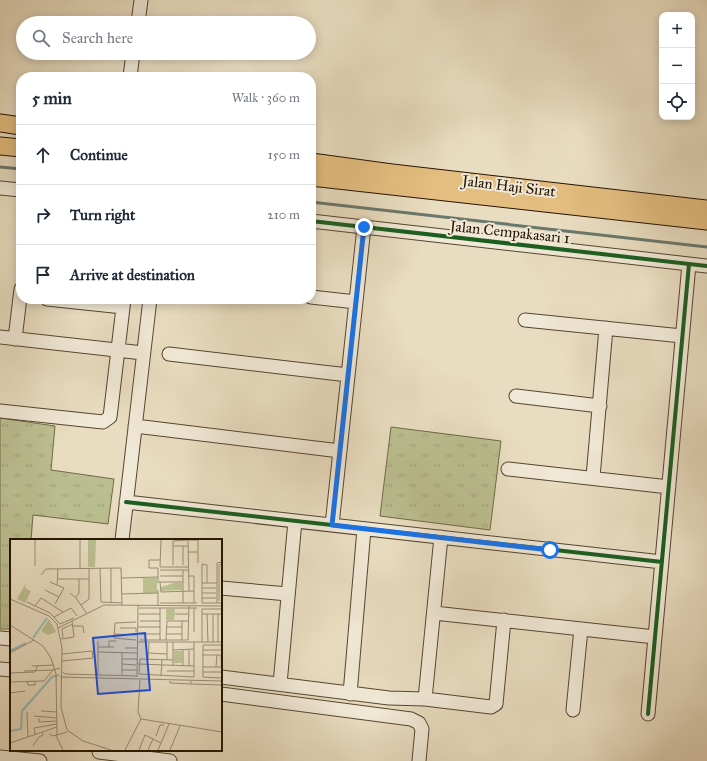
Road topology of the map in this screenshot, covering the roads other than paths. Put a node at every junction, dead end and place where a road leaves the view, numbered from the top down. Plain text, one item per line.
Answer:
1 (141, 0) edge
2 (139, 16) edge
3 (132, 60) edge
4 (131, 72) edge
5 (0, 123) edge
6 (16, 125) edge
7 (0, 146) edge
8 (16, 148) edge
9 (316, 163) edge
10 (316, 178) edge
11 (0, 188) edge
12 (16, 190) edge
13 (707, 209) edge
14 (707, 221) edge
15 (316, 222) edge
16 (364, 227) junction
17 (688, 264) junction
18 (707, 266) edge
19 (316, 297) edge
20 (356, 302) junction
21 (20, 304) edge
22 (124, 304) edge
23 (149, 304) edge
24 (524, 320) dead end
25 (606, 328) junction
26 (682, 336) junction
27 (0, 337) edge
28 (15, 339) junction
29 (118, 350) junction
30 (143, 353) junction
31 (169, 354) dead end
32 (348, 376) junction
33 (516, 396) dead end
34 (600, 406) junction
35 (0, 411) edge
36 (135, 426) junction
37 (340, 451) junction
38 (508, 469) dead end
39 (593, 477) junction
40 (669, 486) junction
41 (126, 502) junction
42 (295, 521) junction
43 (332, 525) junction
44 (364, 529) junction
45 (440, 537) junction
46 (122, 539) edge
47 (662, 562) junction
48 (222, 588) edge
49 (288, 594) junction
50 (434, 613) junction
51 (504, 620) junction
52 (581, 629) junction
53 (655, 637) junction
54 (0, 638) edge
55 (10, 639) edge
56 (0, 669) edge
57 (10, 670) edge
58 (222, 677) edge
59 (280, 684) junction
60 (222, 694) edge
61 (350, 694) junction
62 (425, 699) junction
63 (573, 710) dead end
64 (648, 714) dead end
65 (99, 754) edge
66 (0, 757) edge
67 (121, 758) edge
68 (40, 761) edge
69 (170, 761) edge
70 (419, 761) edge

1 - 2 street
3 - 4 street
5 - 6 main road
7 - 8 main road
9 - 13 main road, Jalan Haji Sirat
10 - 14 main road, Jalan Haji Sirat
11 - 12 street
15 - 16 street, Jalan Cempakasari 1
16 - 17 street, Jalan Cempakasari 1
16 - 20 street
17 - 18 street, Jalan Cempakasari 1
17 - 26 street
19 - 20 street
20 - 32 street
21 - 28 street
22 - 29 street
23 - 30 street
24 - 25 street
25 - 26 street
25 - 34 street
26 - 40 street
27 - 28 street
28 - 29 street
29 - 30 street
29 - 35 street
30 - 36 street
31 - 32 street
32 - 37 street
33 - 34 street
34 - 39 street
36 - 37 street
36 - 41 street
37 - 43 street
38 - 39 street
39 - 40 street
40 - 47 street
41 - 42 street
41 - 46 street
42 - 43 street
42 - 49 street
43 - 44 street
44 - 45 street
44 - 61 street
45 - 47 street
45 - 50 street
47 - 53 street
48 - 49 street
49 - 59 street
50 - 51 street
50 - 62 street
51 - 52 street
51 - 62 street
52 - 53 street
52 - 63 street
53 - 64 street
54 - 55 street
56 - 57 street
58 - 59 street
59 - 61 street
60 - 70 street
61 - 62 street
65 - 67 street
66 - 68 street
67 - 69 street

